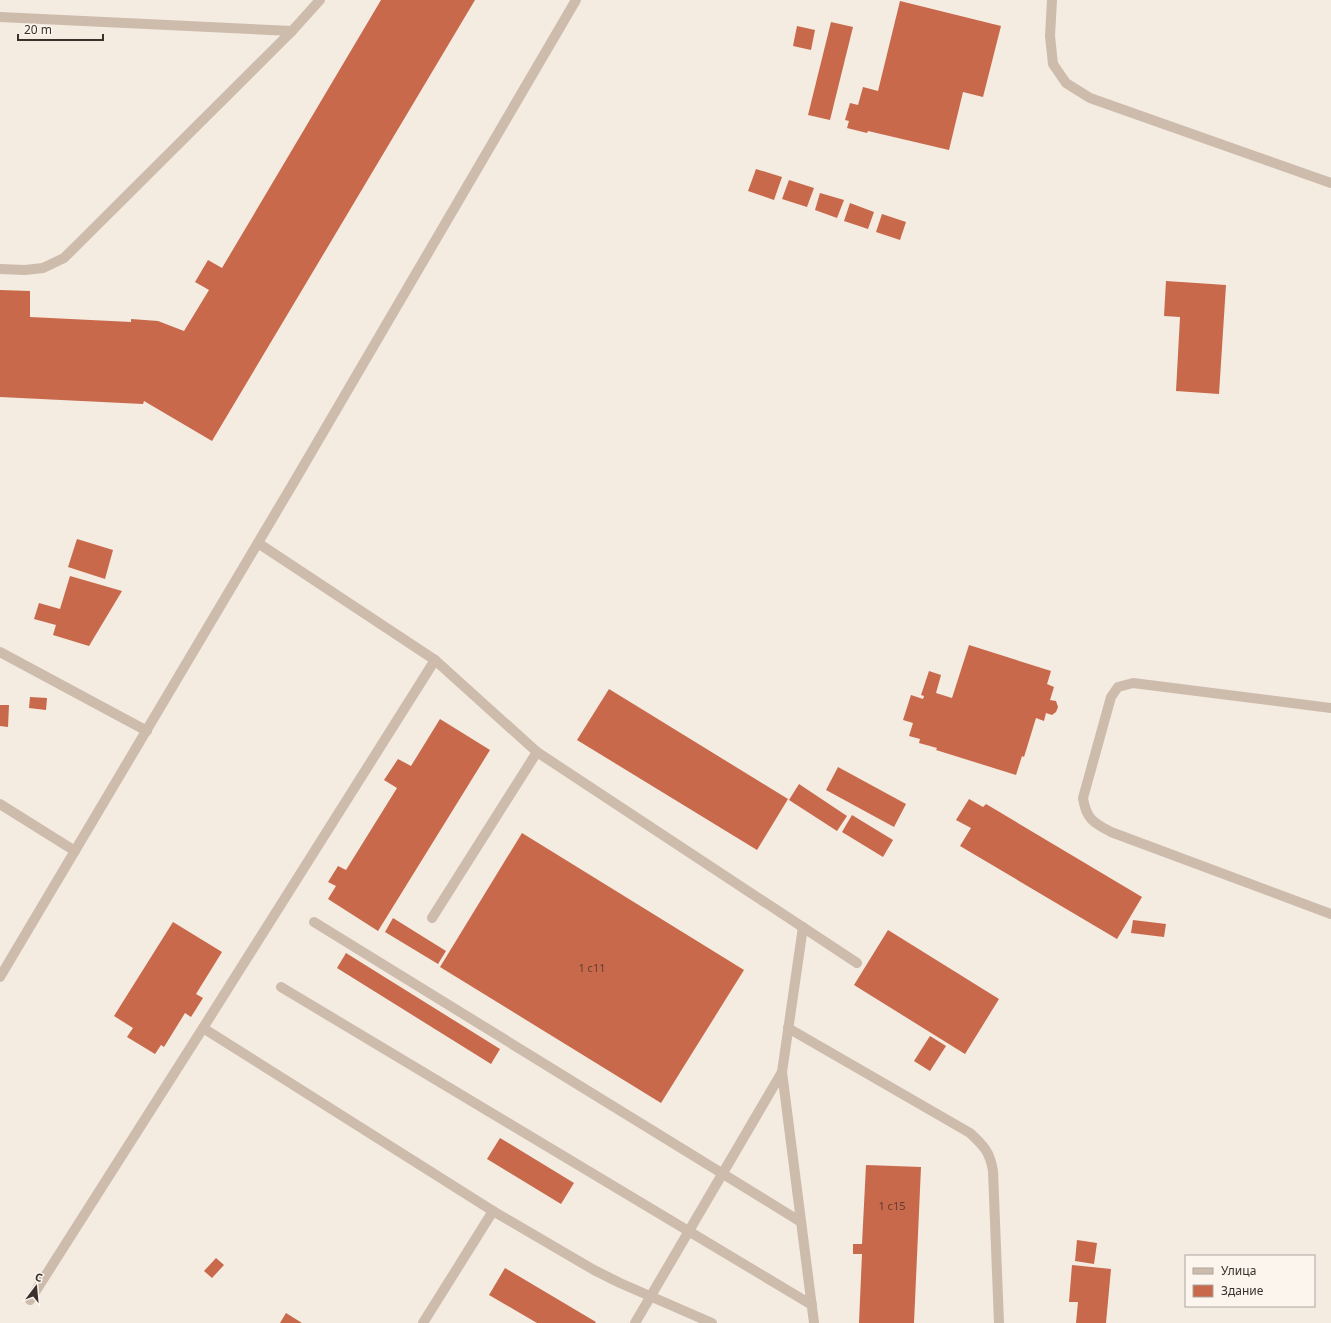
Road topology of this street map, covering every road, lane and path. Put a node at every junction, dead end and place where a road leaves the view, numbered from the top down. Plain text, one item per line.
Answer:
1 (320, 0) edge
2 (576, 0) edge
3 (1052, 0) edge
4 (0, 17) edge
5 (292, 31) junction
6 (1331, 183) edge
7 (0, 269) edge
8 (258, 543) junction
9 (0, 652) edge
10 (435, 660) junction
11 (1331, 708) edge
12 (146, 731) junction
13 (537, 752) junction
14 (0, 804) edge
15 (75, 851) junction
16 (1331, 914) edge
17 (432, 918) dead end
18 (314, 922) dead end
19 (803, 927) junction
20 (857, 963) dead end
21 (0, 977) edge
22 (281, 988) dead end
23 (203, 1028) junction
24 (788, 1028) junction
25 (782, 1072) junction
26 (723, 1173) junction
27 (493, 1211) junction
28 (801, 1222) junction
29 (689, 1232) junction
30 (651, 1296) junction
31 (30, 1300) dead end
32 (812, 1306) junction
33 (423, 1323) edge
34 (635, 1323) edge
35 (712, 1323) edge
36 (814, 1323) edge
37 (999, 1323) edge

1 - 5 street
2 - 8 street
3 - 6 street
4 - 5 street
5 - 7 street
8 - 10 street
8 - 12 street
9 - 12 street
10 - 13 street
10 - 23 street
11 - 16 street
12 - 15 street
13 - 17 street
13 - 19 street
14 - 15 street
15 - 21 street
18 - 26 street
19 - 20 street
19 - 24 street
22 - 29 street
23 - 27 street
23 - 31 street
24 - 25 street
24 - 37 street
25 - 26 street
25 - 28 street
26 - 28 street
26 - 29 street
27 - 30 street
27 - 33 street
28 - 32 street
29 - 30 street
29 - 32 street
30 - 34 street
30 - 35 street
32 - 36 street

